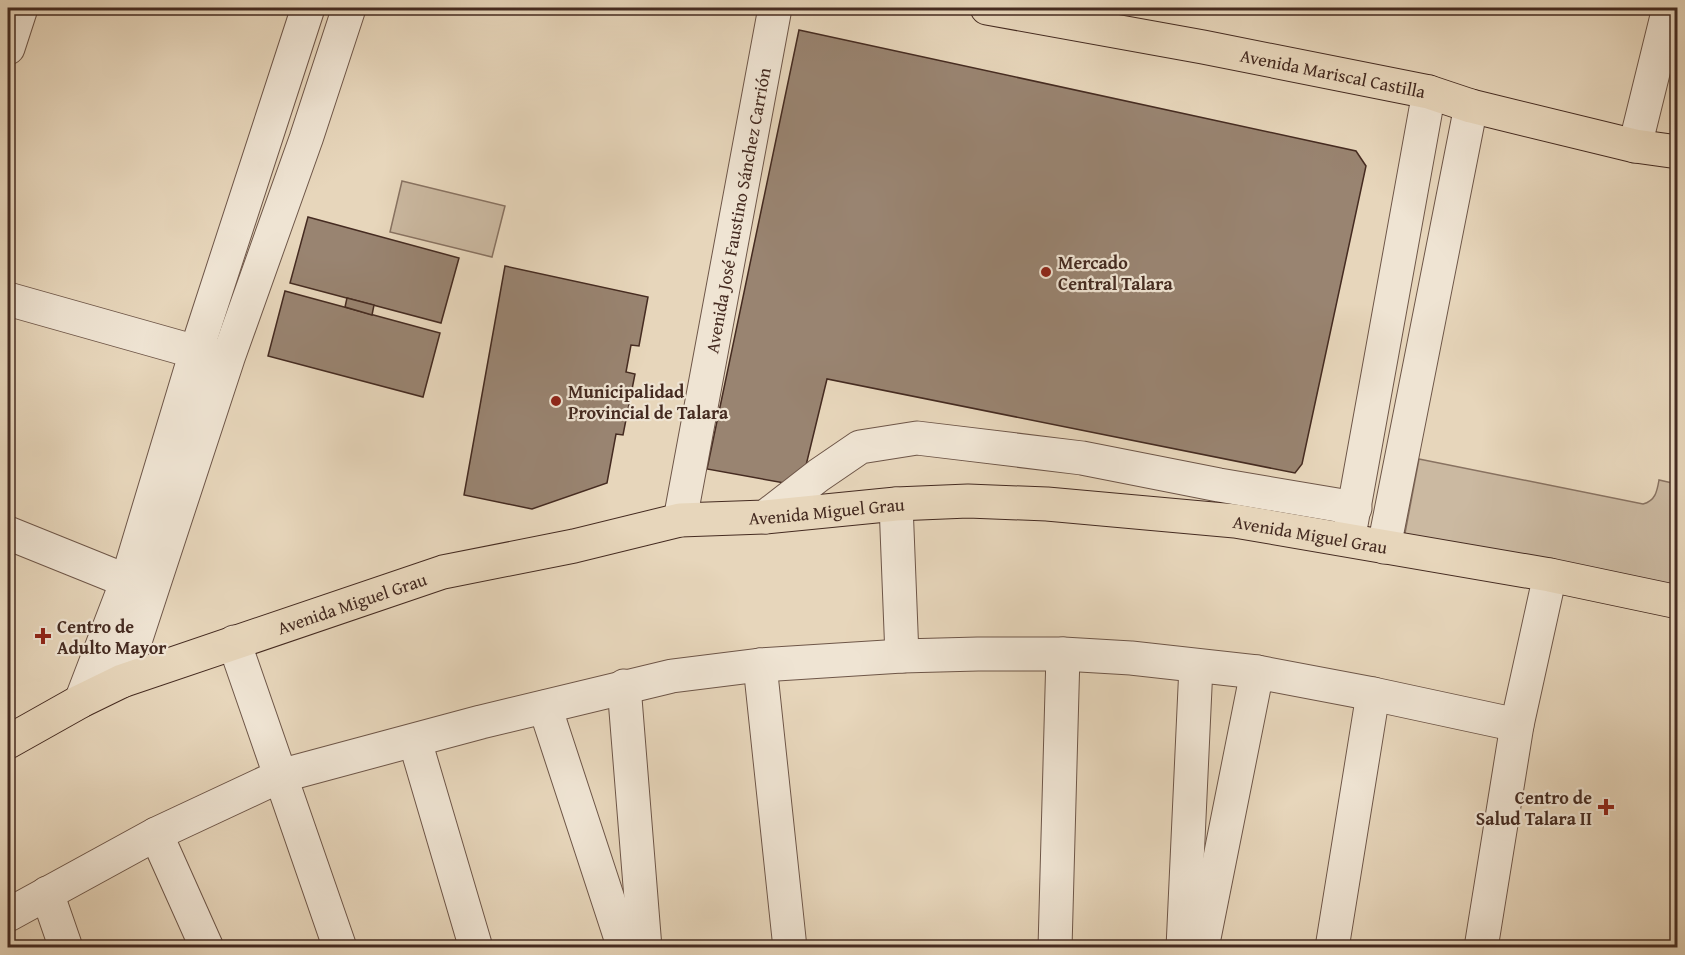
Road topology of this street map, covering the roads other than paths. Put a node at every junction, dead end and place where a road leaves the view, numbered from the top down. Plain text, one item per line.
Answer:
1 (21, 8) edge
2 (308, 8) edge
3 (349, 8) edge
4 (775, 8) edge
5 (987, 8) edge
6 (1668, 8) edge
7 (8, 48) edge
8 (1429, 92) junction
9 (1471, 106) junction
10 (1635, 146) junction
11 (1677, 153) edge
12 (8, 299) edge
13 (196, 352) junction
14 (228, 358) junction
15 (896, 504) junction
16 (1355, 508) junction
17 (765, 517) junction
18 (680, 520) junction
19 (8, 533) edge
20 (1348, 541) junction
21 (1384, 547) junction
22 (1550, 575) junction
23 (127, 582) junction
24 (1677, 602) edge
25 (234, 642) junction
26 (1063, 654) junction
27 (902, 656) junction
28 (760, 666) junction
29 (1196, 666) junction
30 (1257, 672) junction
31 (122, 681) junction
32 (624, 686) junction
33 (1373, 694) junction
34 (81, 701) junction
35 (545, 707) junction
36 (1517, 725) junction
37 (415, 741) junction
38 (8, 742) edge
39 (280, 776) junction
40 (156, 834) junction
41 (637, 844) junction
42 (594, 855) junction
43 (47, 893) junction
44 (8, 915) edge
45 (66, 948) edge
46 (207, 948) edge
47 (340, 948) edge
48 (476, 948) edge
49 (624, 948) edge
50 (645, 948) edge
51 (790, 948) edge
52 (1055, 948) edge
53 (1183, 948) edge
54 (1202, 948) edge
55 (1332, 948) edge
56 (1481, 948) edge

1 - 7 street
2 - 13 street
3 - 14 street
4 - 18 street, Avenida José Faustino Sánchez Carrión
5 - 8 main road, Avenida Mariscal Castilla
6 - 10 street
8 - 9 main road, Avenida Mariscal Castilla
8 - 16 street
9 - 10 main road, Avenida Mariscal Castilla
9 - 21 street
10 - 11 main road, Avenida Mariscal Castilla
12 - 13 street
13 - 14 street
13 - 23 street
14 - 31 street
15 - 17 main road, Avenida Miguel Grau
15 - 20 main road, Avenida Miguel Grau
15 - 27 street
16 - 17 street
16 - 20 street
17 - 18 main road, Avenida Miguel Grau
18 - 25 main road, Avenida Miguel Grau
19 - 23 street
20 - 21 main road, Avenida Miguel Grau
21 - 22 main road, Avenida Miguel Grau
22 - 24 main road, Avenida Miguel Grau
22 - 36 street
23 - 34 street
25 - 31 main road, Avenida Miguel Grau
25 - 39 street
26 - 27 street
26 - 29 street
26 - 52 street
27 - 28 street
28 - 32 street
28 - 51 street
29 - 30 street
29 - 53 street
30 - 33 street
30 - 54 street
31 - 34 main road, Avenida Miguel Grau
32 - 35 street
32 - 41 street
33 - 36 street
33 - 55 street
34 - 38 main road, Avenida Miguel Grau
35 - 37 street
35 - 42 street
36 - 56 street
37 - 39 street
37 - 48 street
39 - 40 street
39 - 47 street
40 - 43 street
40 - 46 street
41 - 42 street
41 - 50 street
42 - 49 street
43 - 44 street
43 - 45 street

